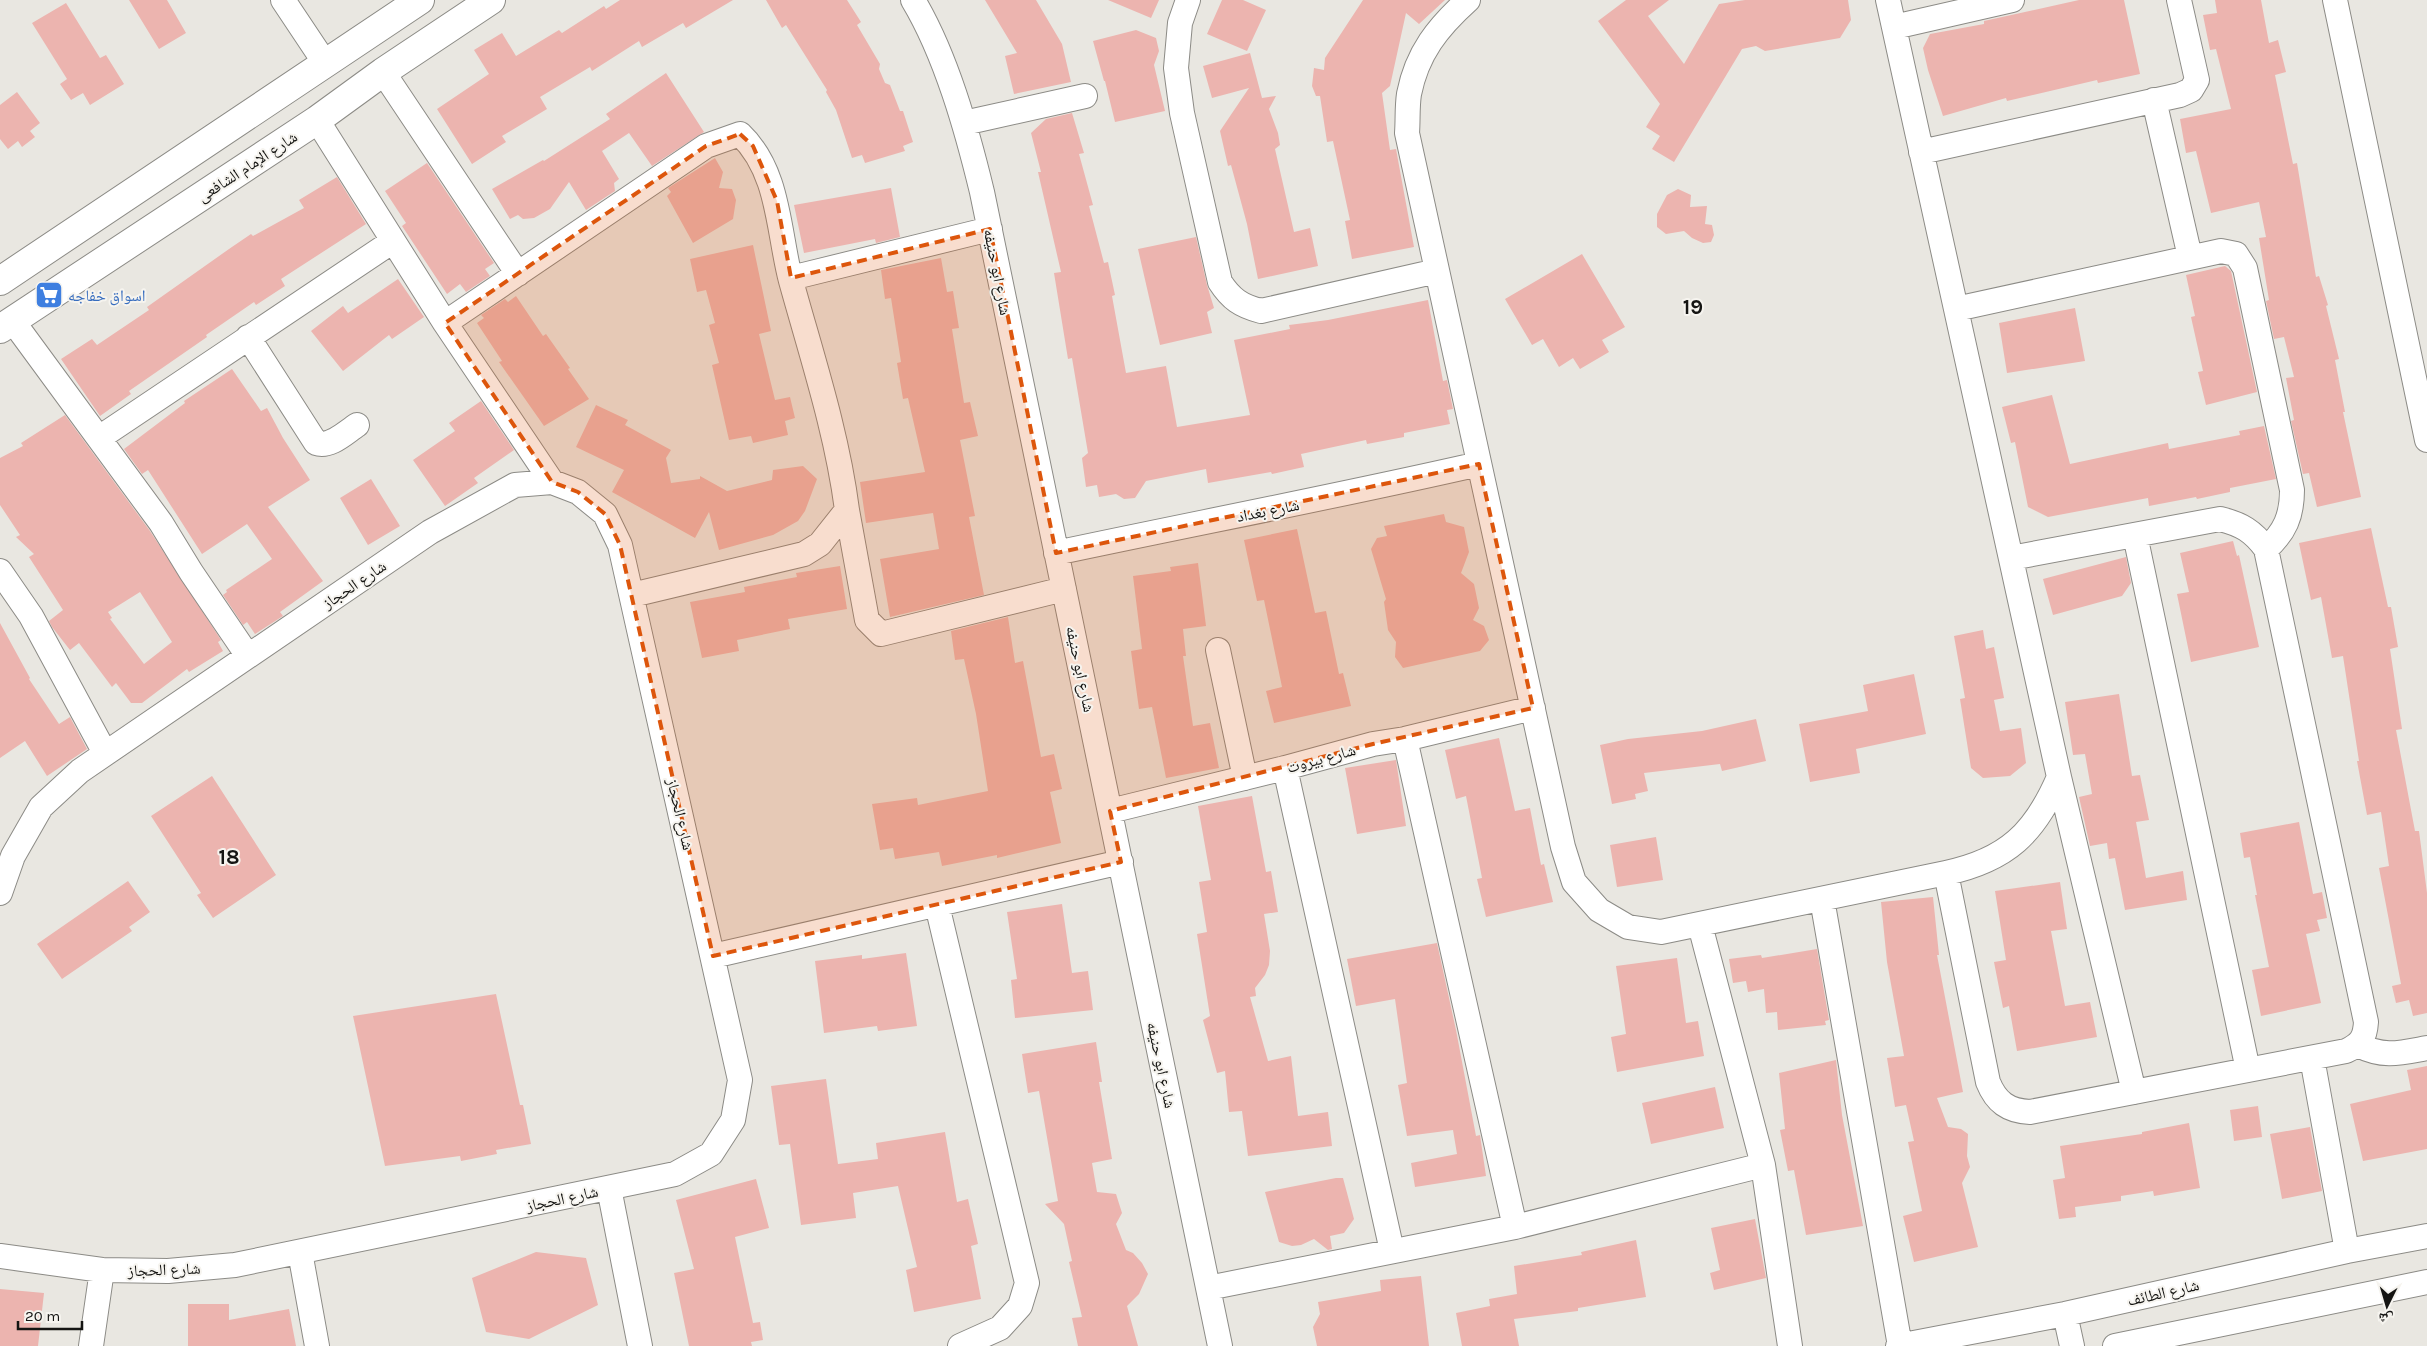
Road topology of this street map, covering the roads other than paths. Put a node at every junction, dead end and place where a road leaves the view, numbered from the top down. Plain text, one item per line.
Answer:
1 (283, 0) edge
2 (420, 0) edge
3 (491, 0) edge
4 (913, 0) edge
5 (1188, 0) edge
6 (1468, 0) edge
7 (1888, 0) edge
8 (2012, 0) edge
9 (2180, 0) edge
10 (2335, 0) edge
11 (1894, 27) junction
12 (325, 63) junction
13 (384, 72) junction
14 (1084, 96) dead end
15 (2154, 100) junction
16 (317, 120) junction
17 (964, 123) junction
18 (1921, 152) junction
19 (990, 230) junction
20 (393, 241) junction
21 (2190, 257) junction
22 (1437, 271) junction
23 (518, 274) junction
24 (791, 278) junction
25 (0, 282) edge
26 (1956, 309) junction
27 (446, 323) junction
28 (6, 324) edge
29 (248, 337) junction
30 (357, 425) dead end
31 (100, 438) junction
32 (2427, 440) edge
33 (1479, 464) junction
34 (552, 482) junction
35 (847, 510) junction
36 (2135, 535) junction
37 (2266, 550) junction
38 (1056, 554) junction
39 (2011, 558) junction
40 (0, 571) edge
41 (1064, 589) junction
42 (632, 595) junction
43 (1218, 650) dead end
44 (248, 656) junction
45 (1533, 708) junction
46 (1406, 739) junction
47 (105, 753) junction
48 (1285, 768) junction
49 (2059, 777) junction
50 (1245, 778) junction
51 (1110, 811) junction
52 (1121, 862) junction
53 (1946, 873) junction
54 (0, 893) edge
55 (1822, 899) junction
56 (937, 904) junction
57 (1700, 925) junction
58 (713, 956) junction
59 (2358, 1045) junction
60 (2427, 1048) edge
61 (2312, 1058) junction
62 (2248, 1070) junction
63 (2134, 1092) junction
64 (1764, 1166) junction
65 (609, 1188) junction
66 (1515, 1227) junction
67 (2427, 1236) edge
68 (1392, 1251) junction
69 (2347, 1251) junction
70 (300, 1252) junction
71 (0, 1256) edge
72 (102, 1270) junction
73 (2427, 1282) edge
74 (1208, 1288) junction
75 (2065, 1314) junction
76 (91, 1346) edge
77 (317, 1346) edge
78 (640, 1346) edge
79 (960, 1346) edge
80 (1220, 1346) edge
81 (1790, 1346) edge
82 (1899, 1346) edge
83 (2072, 1346) edge
84 (2116, 1346) edge

1 - 12 street
2 - 12 street
3 - 13 street, شارع الإمام الشافعى
4 - 17 street, شارع ابو حنيفه
5 - 22 street
6 - 22 street
7 - 11 street
8 - 11 street
9 - 15 street
10 - 32 street
11 - 18 street
12 - 25 street
13 - 16 street, شارع الإمام الشافعى
13 - 23 street
14 - 17 street
15 - 18 street
15 - 21 street
16 - 20 street
16 - 28 street, شارع الإمام الشافعى
17 - 19 street, شارع ابو حنيفه
18 - 26 street
19 - 24 street
19 - 38 street, شارع ابو حنيفه
20 - 27 street
20 - 29 street
21 - 26 street
21 - 37 street
22 - 33 street
23 - 24 street
23 - 27 street
24 - 35 street
26 - 39 street
27 - 34 street
28 - 31 street
29 - 30 street
29 - 31 street
31 - 44 street
33 - 38 street, شارع بغداد
33 - 45 street
34 - 42 street, شارع الحجاز
34 - 44 street, شارع الحجاز
35 - 41 street
35 - 42 street
36 - 37 street
36 - 39 street
36 - 62 street
37 - 59 street
38 - 41 street, شارع ابو حنيفه
39 - 49 street
40 - 47 street
41 - 51 street, شارع ابو حنيفه
42 - 58 street, شارع الحجاز
43 - 50 street
44 - 47 street, شارع الحجاز
45 - 46 street, شارع بيروت
45 - 57 street
46 - 48 street, شارع بيروت
46 - 66 street
47 - 54 street, شارع الحجاز
48 - 50 street, شارع بيروت
48 - 68 street
49 - 53 street
49 - 63 street
50 - 51 street, شارع بيروت
51 - 52 street, شارع ابو حنيفه
52 - 56 street
52 - 74 street, شارع ابو حنيفه
53 - 55 street
53 - 63 street
55 - 57 street
55 - 82 street
56 - 58 street
56 - 79 street
57 - 64 street
58 - 65 street, شارع الحجاز
59 - 60 street
59 - 61 street
61 - 62 street
61 - 69 street
62 - 63 street
64 - 66 street
64 - 81 street
65 - 70 street, شارع الحجاز
65 - 78 street
66 - 68 street
67 - 69 street, شارع الطائف
68 - 74 street
69 - 75 street, شارع الطائف
70 - 72 street, شارع الحجاز
70 - 77 street
71 - 72 street, شارع الحجاز
72 - 76 street
73 - 84 street
74 - 80 street, شارع ابو حنيفه
75 - 82 street, شارع الطائف
75 - 83 street

